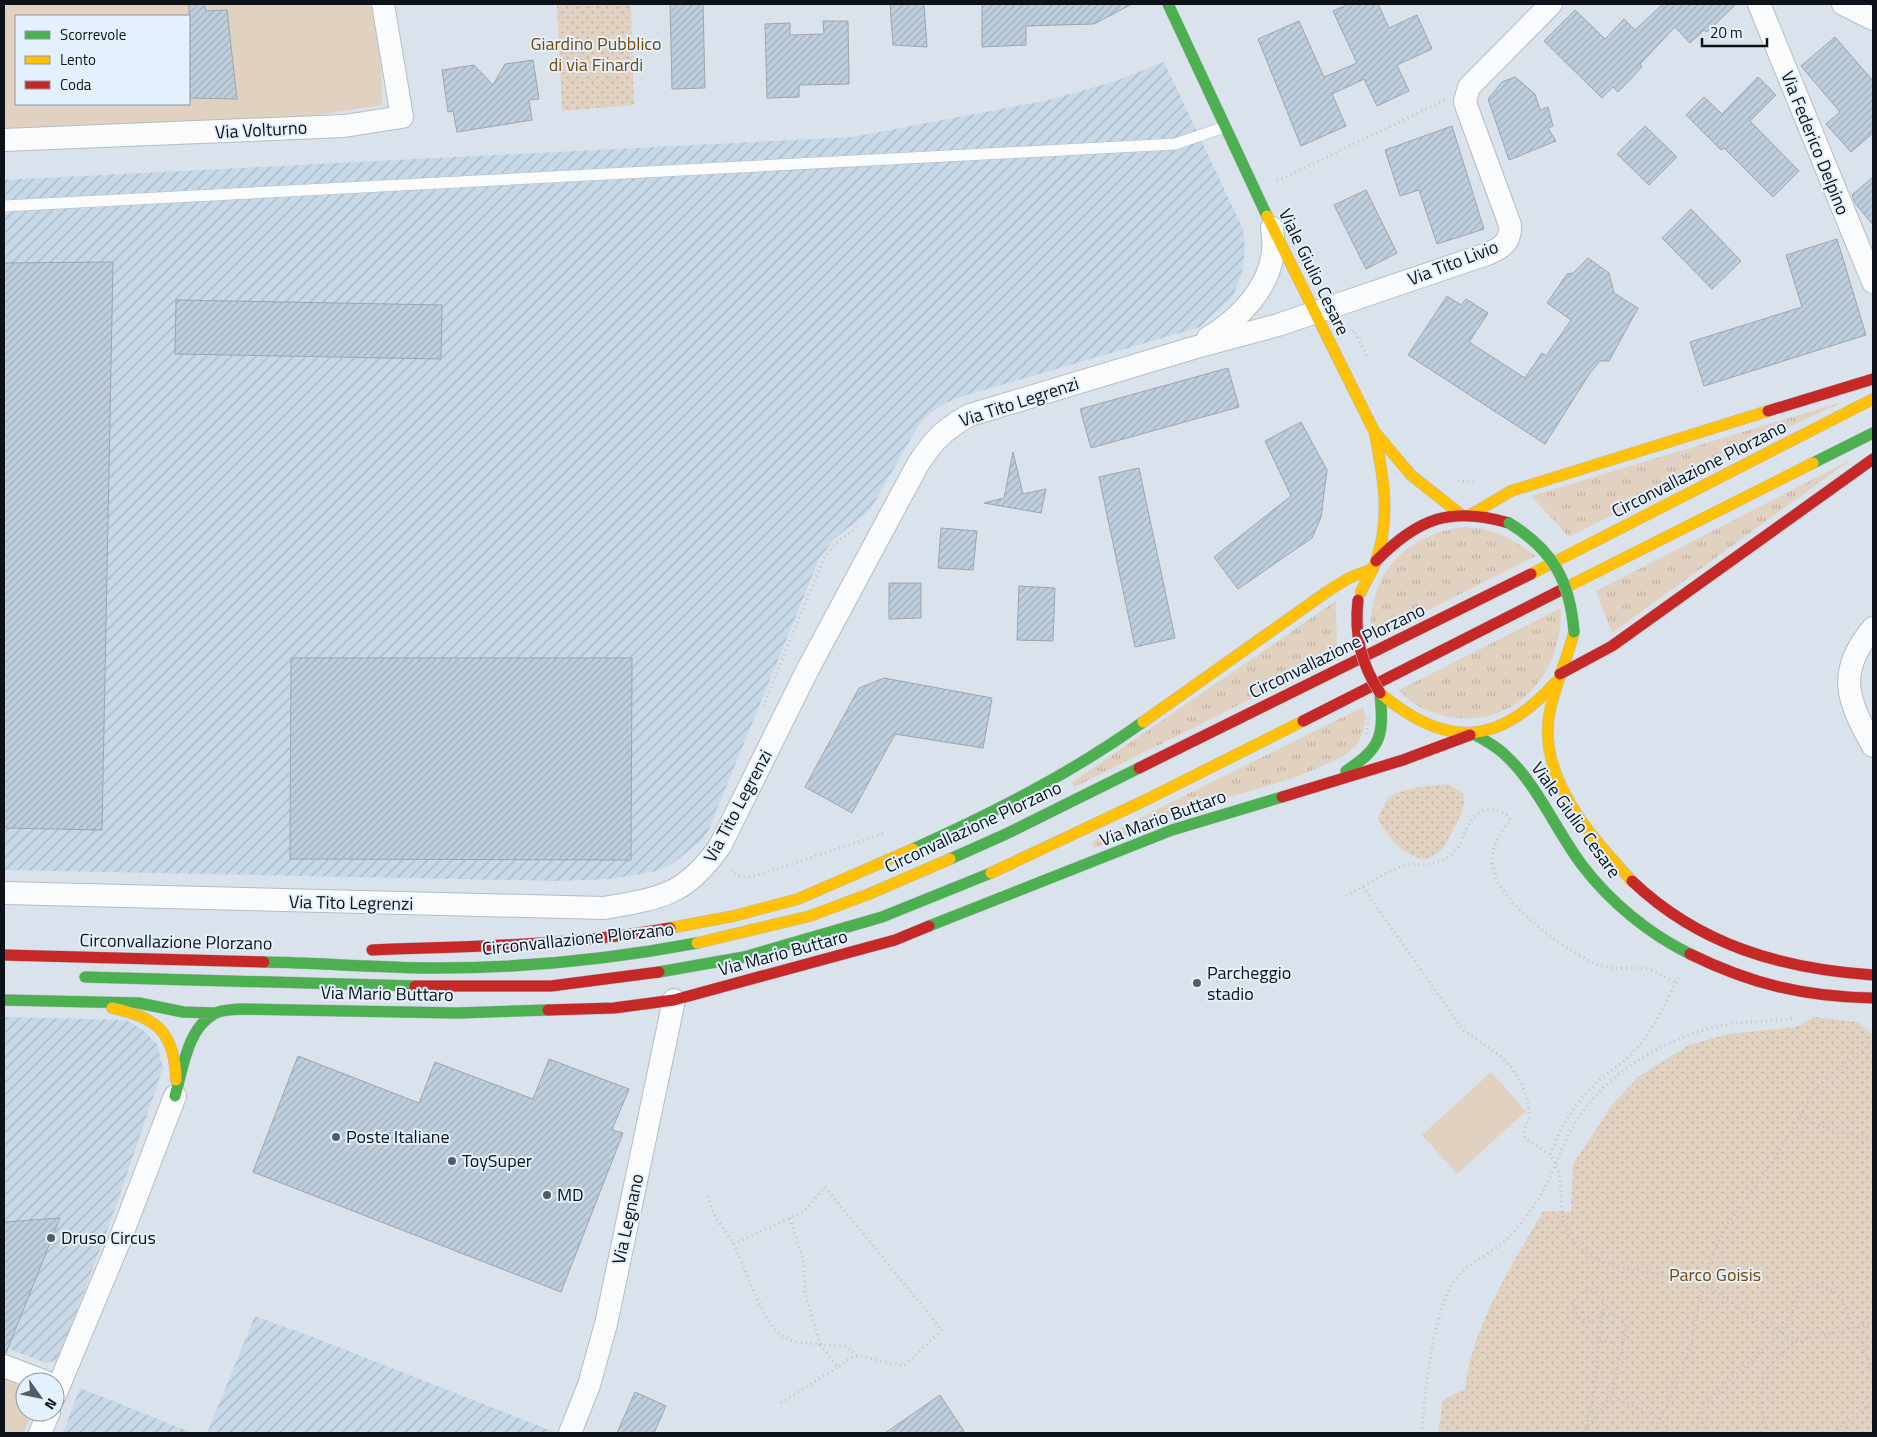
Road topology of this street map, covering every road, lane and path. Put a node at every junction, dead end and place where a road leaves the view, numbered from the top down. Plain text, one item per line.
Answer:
1 (383, 4) edge
2 (1168, 4) edge
3 (1550, 4) edge
4 (1758, 4) edge
5 (1843, 4) edge
6 (1873, 19) edge
7 (1465, 101) junction
8 (1225, 127) junction
9 (4, 140) edge
10 (1255, 191) junction
11 (4, 206) edge
12 (1272, 226) junction
13 (1873, 282) edge
14 (1315, 313) junction
15 (1192, 348) junction
16 (1873, 379) edge
17 (1873, 399) edge
18 (1374, 431) junction
19 (1873, 433) edge
20 (1873, 460) edge
21 (1459, 512) junction
22 (1472, 514) junction
23 (860, 526) dead end
24 (1374, 565) junction
25 (1873, 628) edge
26 (1559, 677) junction
27 (1380, 693) junction
28 (760, 713) dead end
29 (1472, 734) junction
30 (1873, 746) edge
31 (1332, 780) junction
32 (889, 832) dead end
33 (734, 864) dead end
34 (1363, 887) junction
35 (4, 893) edge
36 (1346, 896) dead end
37 (1691, 954) junction
38 (4, 955) edge
39 (319, 963) junction
40 (1873, 975) edge
41 (74, 976) dead end
42 (1676, 982) junction
43 (1873, 998) edge
44 (4, 1000) edge
45 (674, 1000) junction
46 (85, 1003) junction
47 (215, 1013) junction
48 (1799, 1017) dead end
49 (1873, 1041) edge
50 (175, 1096) junction
51 (1800, 1118) junction
52 (1873, 1138) edge
53 (1550, 1155) junction
54 (1556, 1162) junction
55 (708, 1196) dead end
56 (790, 1218) junction
57 (734, 1244) junction
58 (1703, 1282) junction
59 (1601, 1315) junction
60 (1873, 1324) edge
61 (1854, 1327) junction
62 (1781, 1332) junction
63 (1797, 1341) junction
64 (1600, 1342) junction
65 (820, 1344) junction
66 (1622, 1351) junction
67 (859, 1356) junction
68 (4, 1366) edge
69 (838, 1367) junction
70 (1873, 1371) edge
71 (18, 1372) edge
72 (61, 1372) edge
73 (1612, 1396) junction
74 (1873, 1402) edge
75 (781, 1403) dead end
76 (1662, 1420) junction
77 (1700, 1422) junction
78 (1583, 1432) edge
79 (570, 1433) edge
80 (1421, 1433) edge
81 (1654, 1433) edge
82 (1667, 1433) edge
83 (1698, 1433) edge
84 (1705, 1433) edge
85 (1766, 1433) edge
86 (1833, 1433) edge

1 - 9 street, Via Volturno
2 - 8 main road, Viale Giulio Cesare
3 - 7 street
4 - 13 street, Via Federico Delpino
5 - 6 street
7 - 10 path
7 - 14 street, Via Tito Livio
8 - 10 main road, Viale Giulio Cesare
8 - 11 lane
10 - 12 main road, Viale Giulio Cesare
12 - 14 main road, Viale Giulio Cesare
12 - 15 street, Via Tito Legrenzi
14 - 15 street, Via Tito Legrenzi
14 - 18 main road, Viale Giulio Cesare
15 - 35 street, Via Tito Legrenzi
16 - 22 main road
17 - 39 main road, Circonvallazione Plorzano
18 - 21 main road, Viale Giulio Cesare
18 - 24 main road, Viale Giulio Cesare
19 - 41 main road, Circonvallazione Plorzano
20 - 26 main road
21 - 22 main road, Viale Giulio Cesare
21 - 24 main road, Viale Giulio Cesare
22 - 26 main road, Viale Giulio Cesare, bridge
23 - 28 path
24 - 27 main road, Viale Giulio Cesare, bridge
24 - 39 main road
25 - 30 street
26 - 29 main road, Viale Giulio Cesare
26 - 40 main road, Viale Giulio Cesare
27 - 29 main road, Viale Giulio Cesare
27 - 31 main road, Via Mario Buttaro
29 - 31 main road, Via Mario Buttaro
29 - 37 main road, Viale Giulio Cesare
31 - 45 main road, Via Mario Buttaro
32 - 33 path
34 - 36 path
34 - 42 path
34 - 53 path
37 - 42 path
37 - 43 main road, Viale Giulio Cesare
38 - 39 main road, Circonvallazione Plorzano
42 - 53 path
44 - 46 main road
45 - 47 main road, Via Mario Buttaro
45 - 79 street, Via Legnano
46 - 47 main road, Via Mario Buttaro
46 - 50 main road
47 - 50 main road
48 - 54 path
49 - 51 path
50 - 72 street
51 - 52 path
51 - 58 path
53 - 54 path
54 - 58 path
54 - 80 path
55 - 57 path
56 - 57 path
56 - 65 path
56 - 67 path
57 - 65 path
58 - 62 path
58 - 76 path
59 - 59 path
59 - 64 path
59 - 66 path
60 - 61 path
61 - 62 path
61 - 63 path
61 - 70 path
62 - 63 path
62 - 77 path
63 - 85 path
64 - 66 path
64 - 78 path
65 - 67 path
65 - 69 path
66 - 73 path
67 - 69 path
68 - 71 street
69 - 75 path
73 - 76 path
73 - 78 path
74 - 86 path
76 - 81 path
76 - 82 path
77 - 83 path
77 - 84 path

